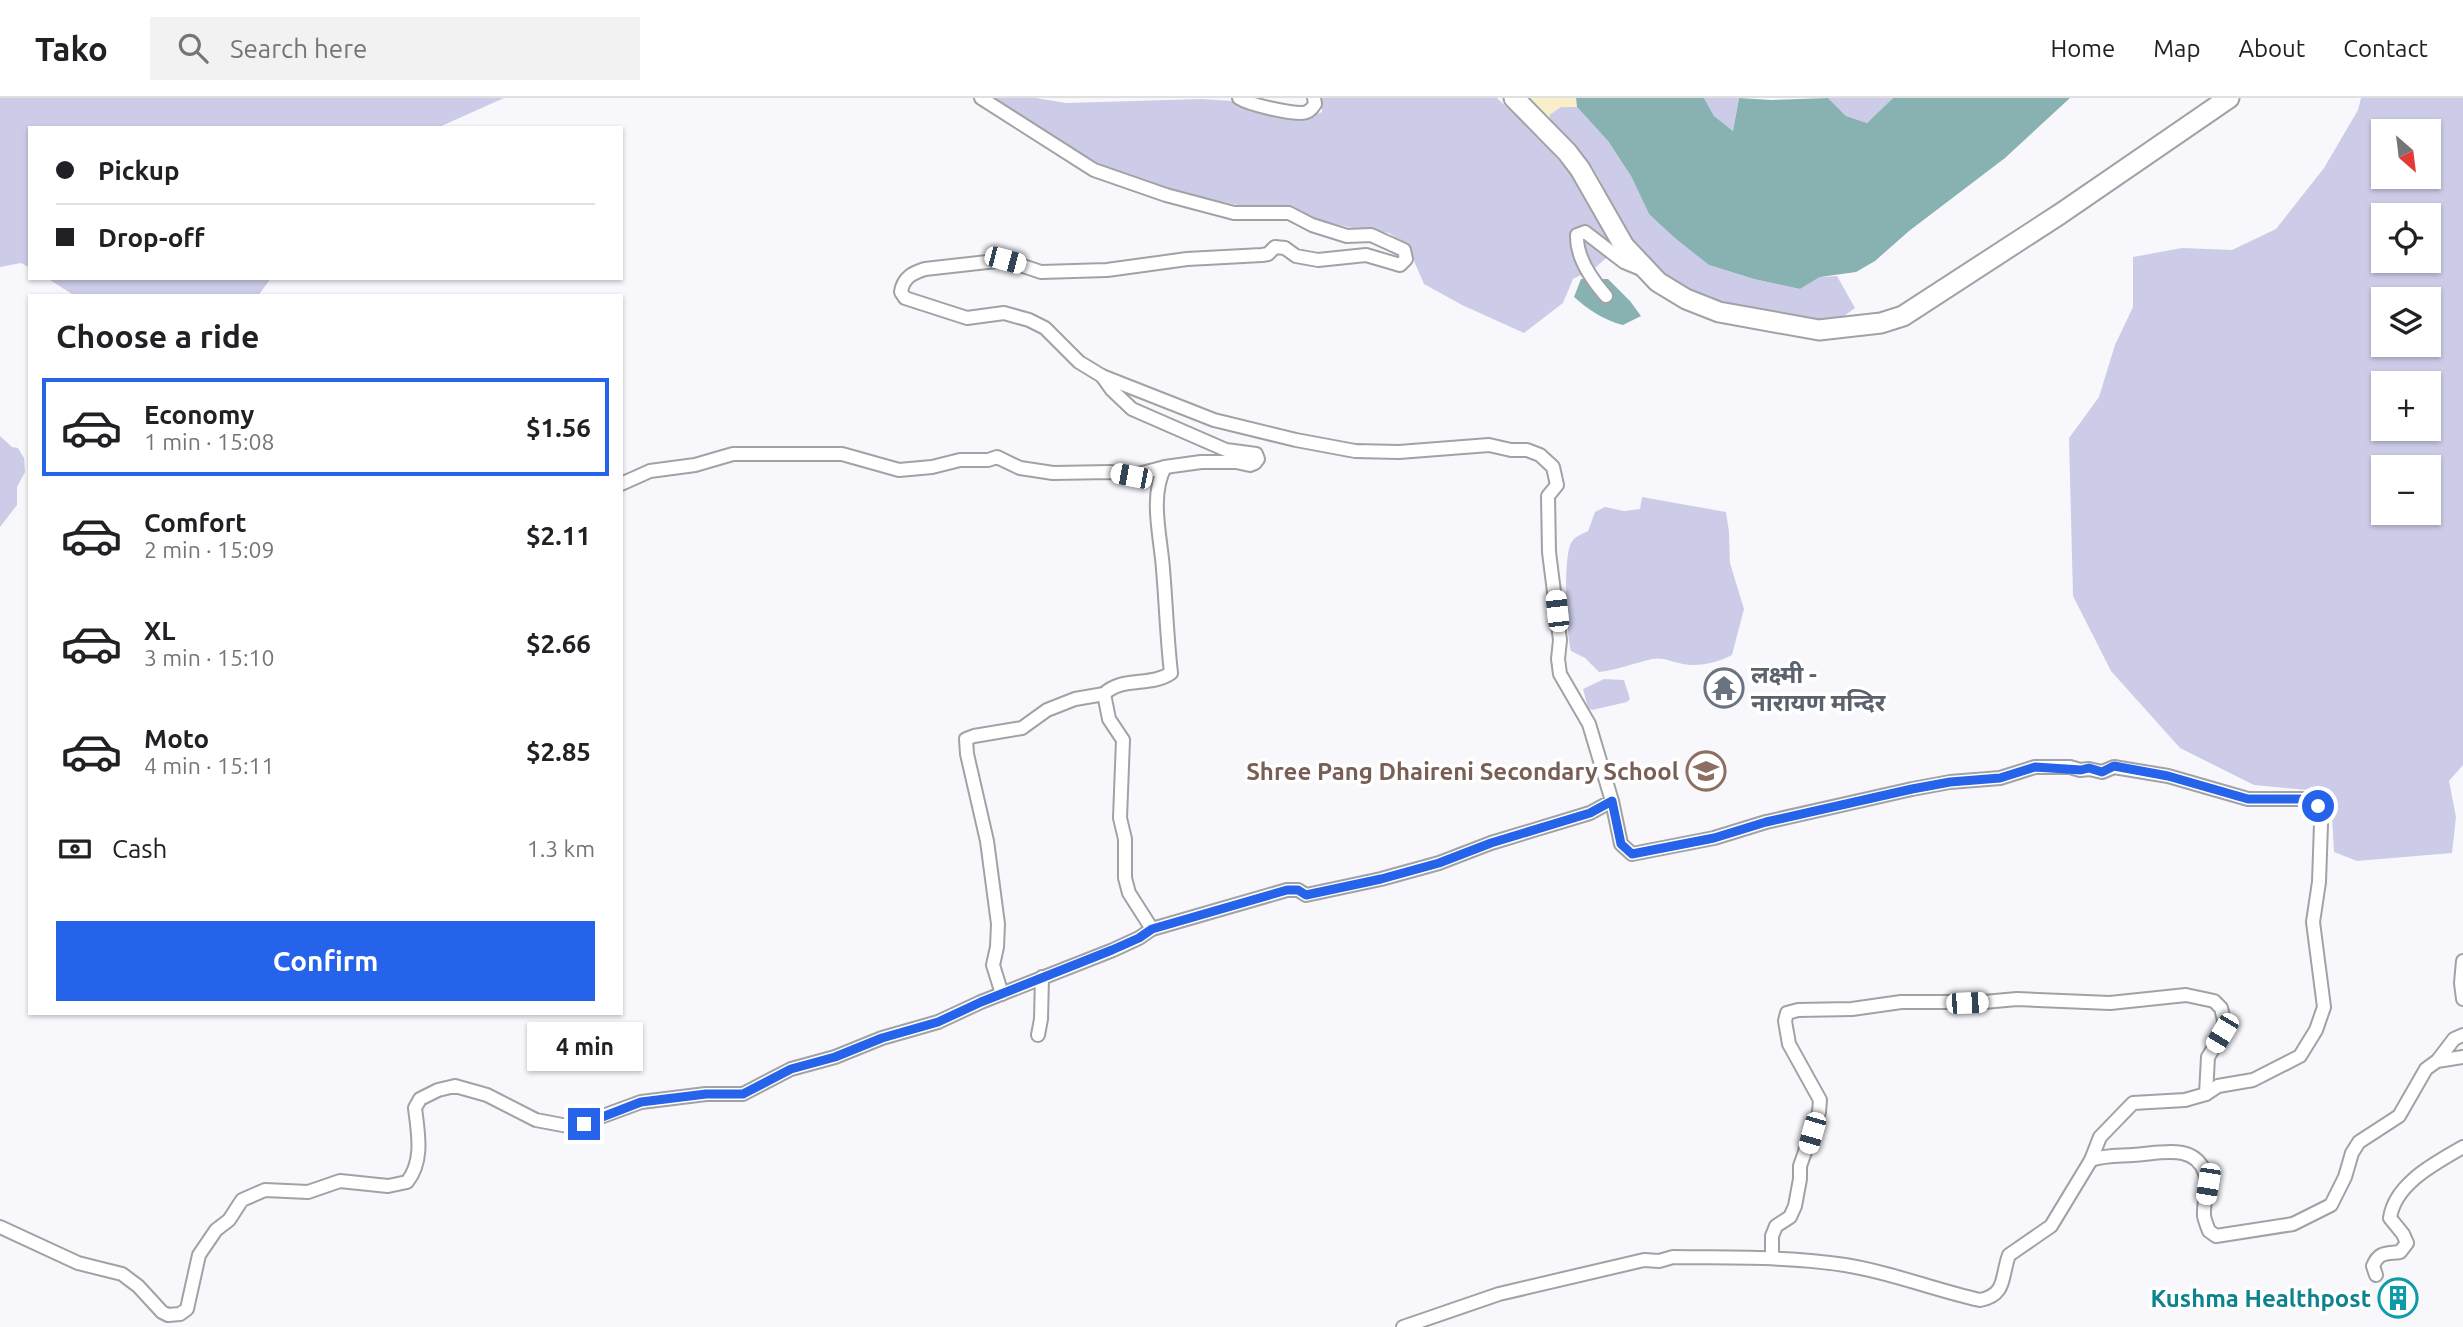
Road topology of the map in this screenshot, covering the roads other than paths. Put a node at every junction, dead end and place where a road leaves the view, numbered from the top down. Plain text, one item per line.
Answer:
1 (981, 98) edge
2 (1239, 98) edge
3 (1314, 98) edge
4 (1514, 98) edge
5 (2229, 98) edge
6 (1658, 282) junction
7 (1606, 296) dead end
8 (1102, 376) junction
9 (1165, 467) junction
10 (623, 483) edge
11 (1104, 694) junction
12 (1612, 801) junction
13 (1152, 929) junction
14 (2463, 961) edge
15 (1042, 977) junction
16 (1002, 994) junction
17 (2463, 999) edge
18 (1038, 1035) dead end
19 (2463, 1035) edge
20 (2463, 1057) edge
21 (2437, 1061) junction
22 (2206, 1094) junction
23 (2463, 1147) edge
24 (2091, 1160) junction
25 (0, 1227) edge
26 (1772, 1258) junction
27 (2376, 1275) dead end
28 (1403, 1327) edge

1 - 8 street
2 - 3 street
4 - 6 highway
5 - 6 highway
6 - 7 street
8 - 9 street
8 - 12 street
9 - 10 street
9 - 11 street
11 - 13 street
11 - 16 street
12 - 13 street
12 - 22 street
13 - 15 street
14 - 17 street
15 - 16 street
15 - 18 street
16 - 25 street
19 - 21 street
20 - 21 street
21 - 24 street
22 - 24 street
22 - 26 street
23 - 27 street
24 - 26 street
26 - 28 street

